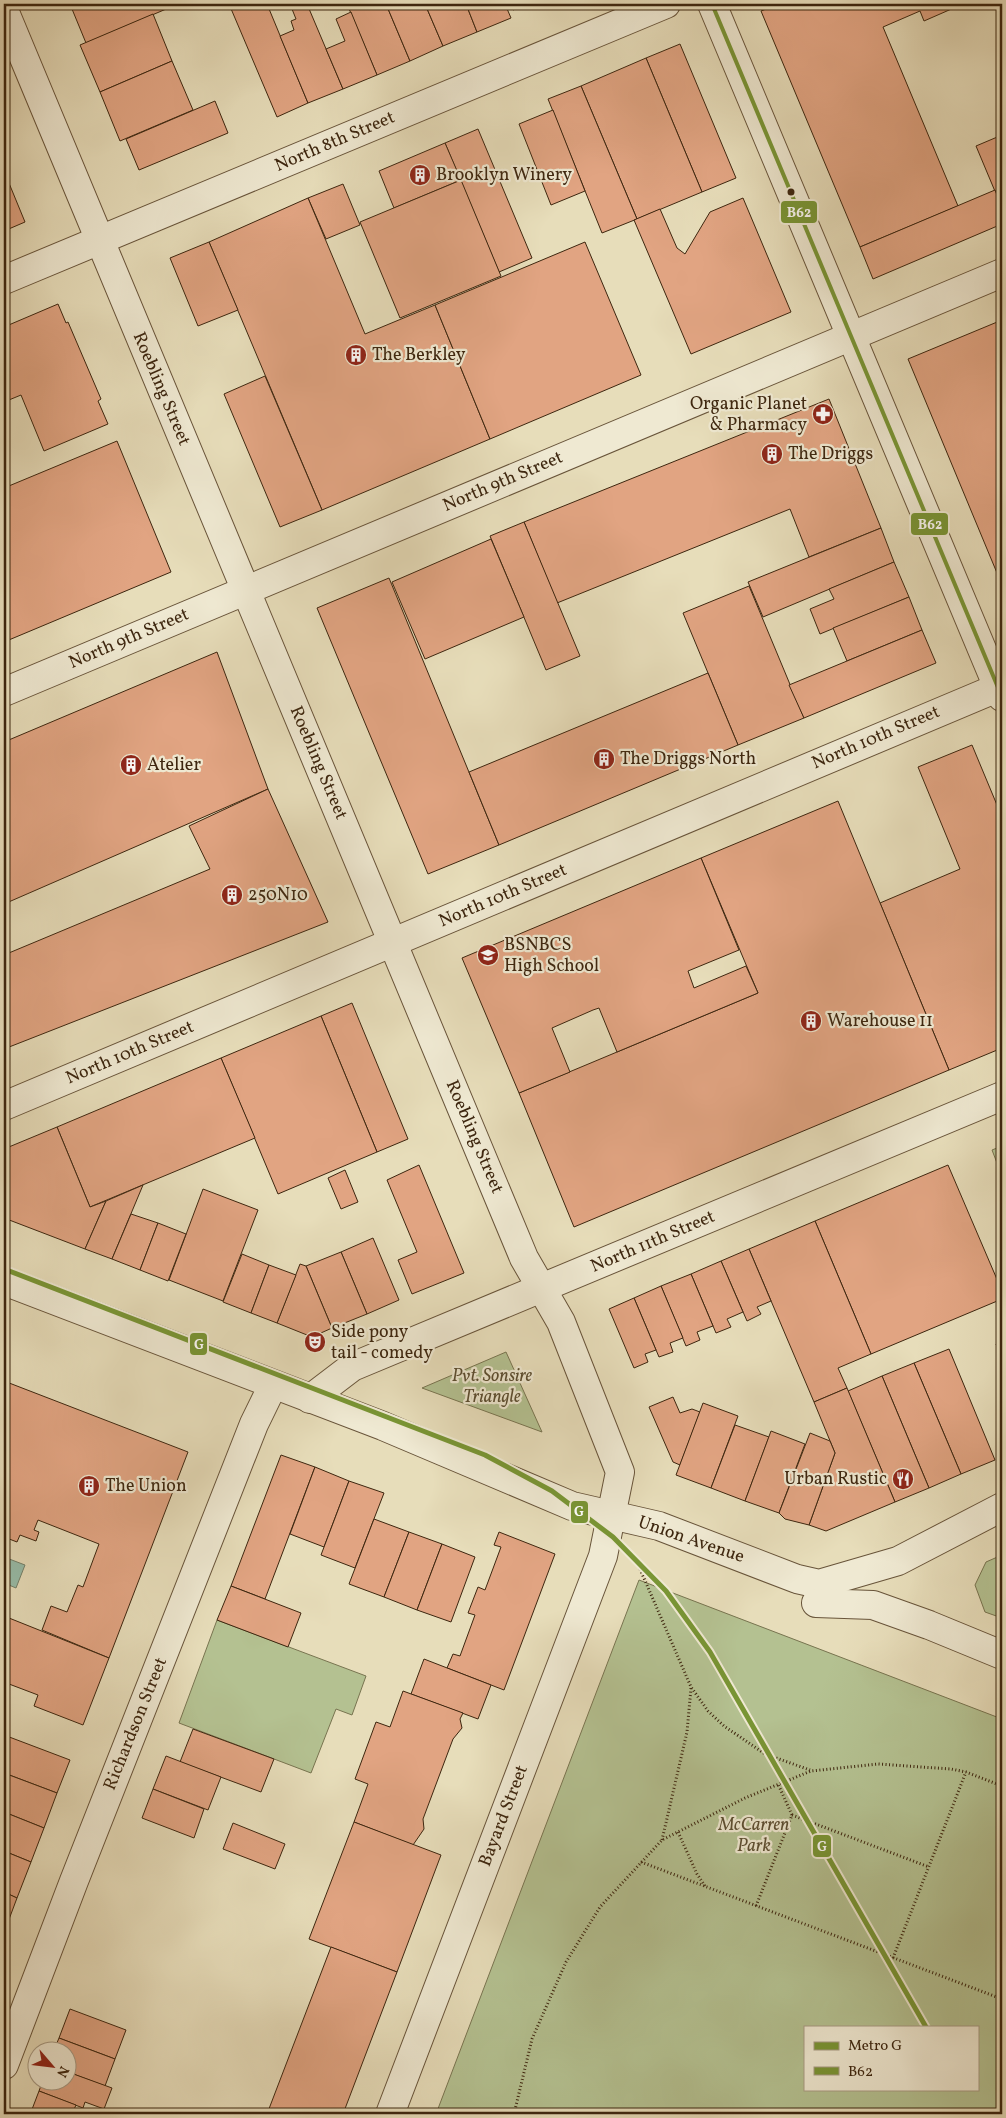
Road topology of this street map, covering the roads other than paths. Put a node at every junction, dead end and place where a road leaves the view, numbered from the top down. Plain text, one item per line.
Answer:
1 (666, 4) edge
2 (712, 4) edge
3 (4, 10) edge
4 (99, 240) junction
5 (1002, 273) edge
6 (4, 280) edge
7 (851, 336) junction
8 (245, 590) junction
9 (1001, 690) edge
10 (4, 692) edge
11 (393, 942) junction
12 (1002, 1096) edge
13 (4, 1106) edge
14 (4, 1281) edge
15 (541, 1288) junction
16 (273, 1385) junction
17 (310, 1399) junction
18 (1002, 1507) edge
19 (611, 1515) junction
20 (817, 1593) junction
21 (1002, 1655) edge
22 (4, 2065) edge
23 (390, 2114) edge

1 - 4 street, North 8th Street
2 - 7 street
3 - 4 street, Roebling Street
4 - 6 street, North 8th Street
4 - 8 street, Roebling Street
5 - 7 street, North 9th Street
7 - 8 street, North 9th Street
7 - 9 street
8 - 10 street, North 9th Street
8 - 11 street, Roebling Street
9 - 11 street, North 10th Street
11 - 13 street, North 10th Street
11 - 15 street, Roebling Street
12 - 15 street, North 11th Street
14 - 16 street, Union Avenue
15 - 17 street, North 11th Street
15 - 19 street, Roebling Street
16 - 17 street, Union Avenue
16 - 22 street, Richardson Street
17 - 19 street, Union Avenue
18 - 20 street
19 - 20 street, Union Avenue
19 - 23 street, Bayard Street
20 - 21 street, Union Avenue

